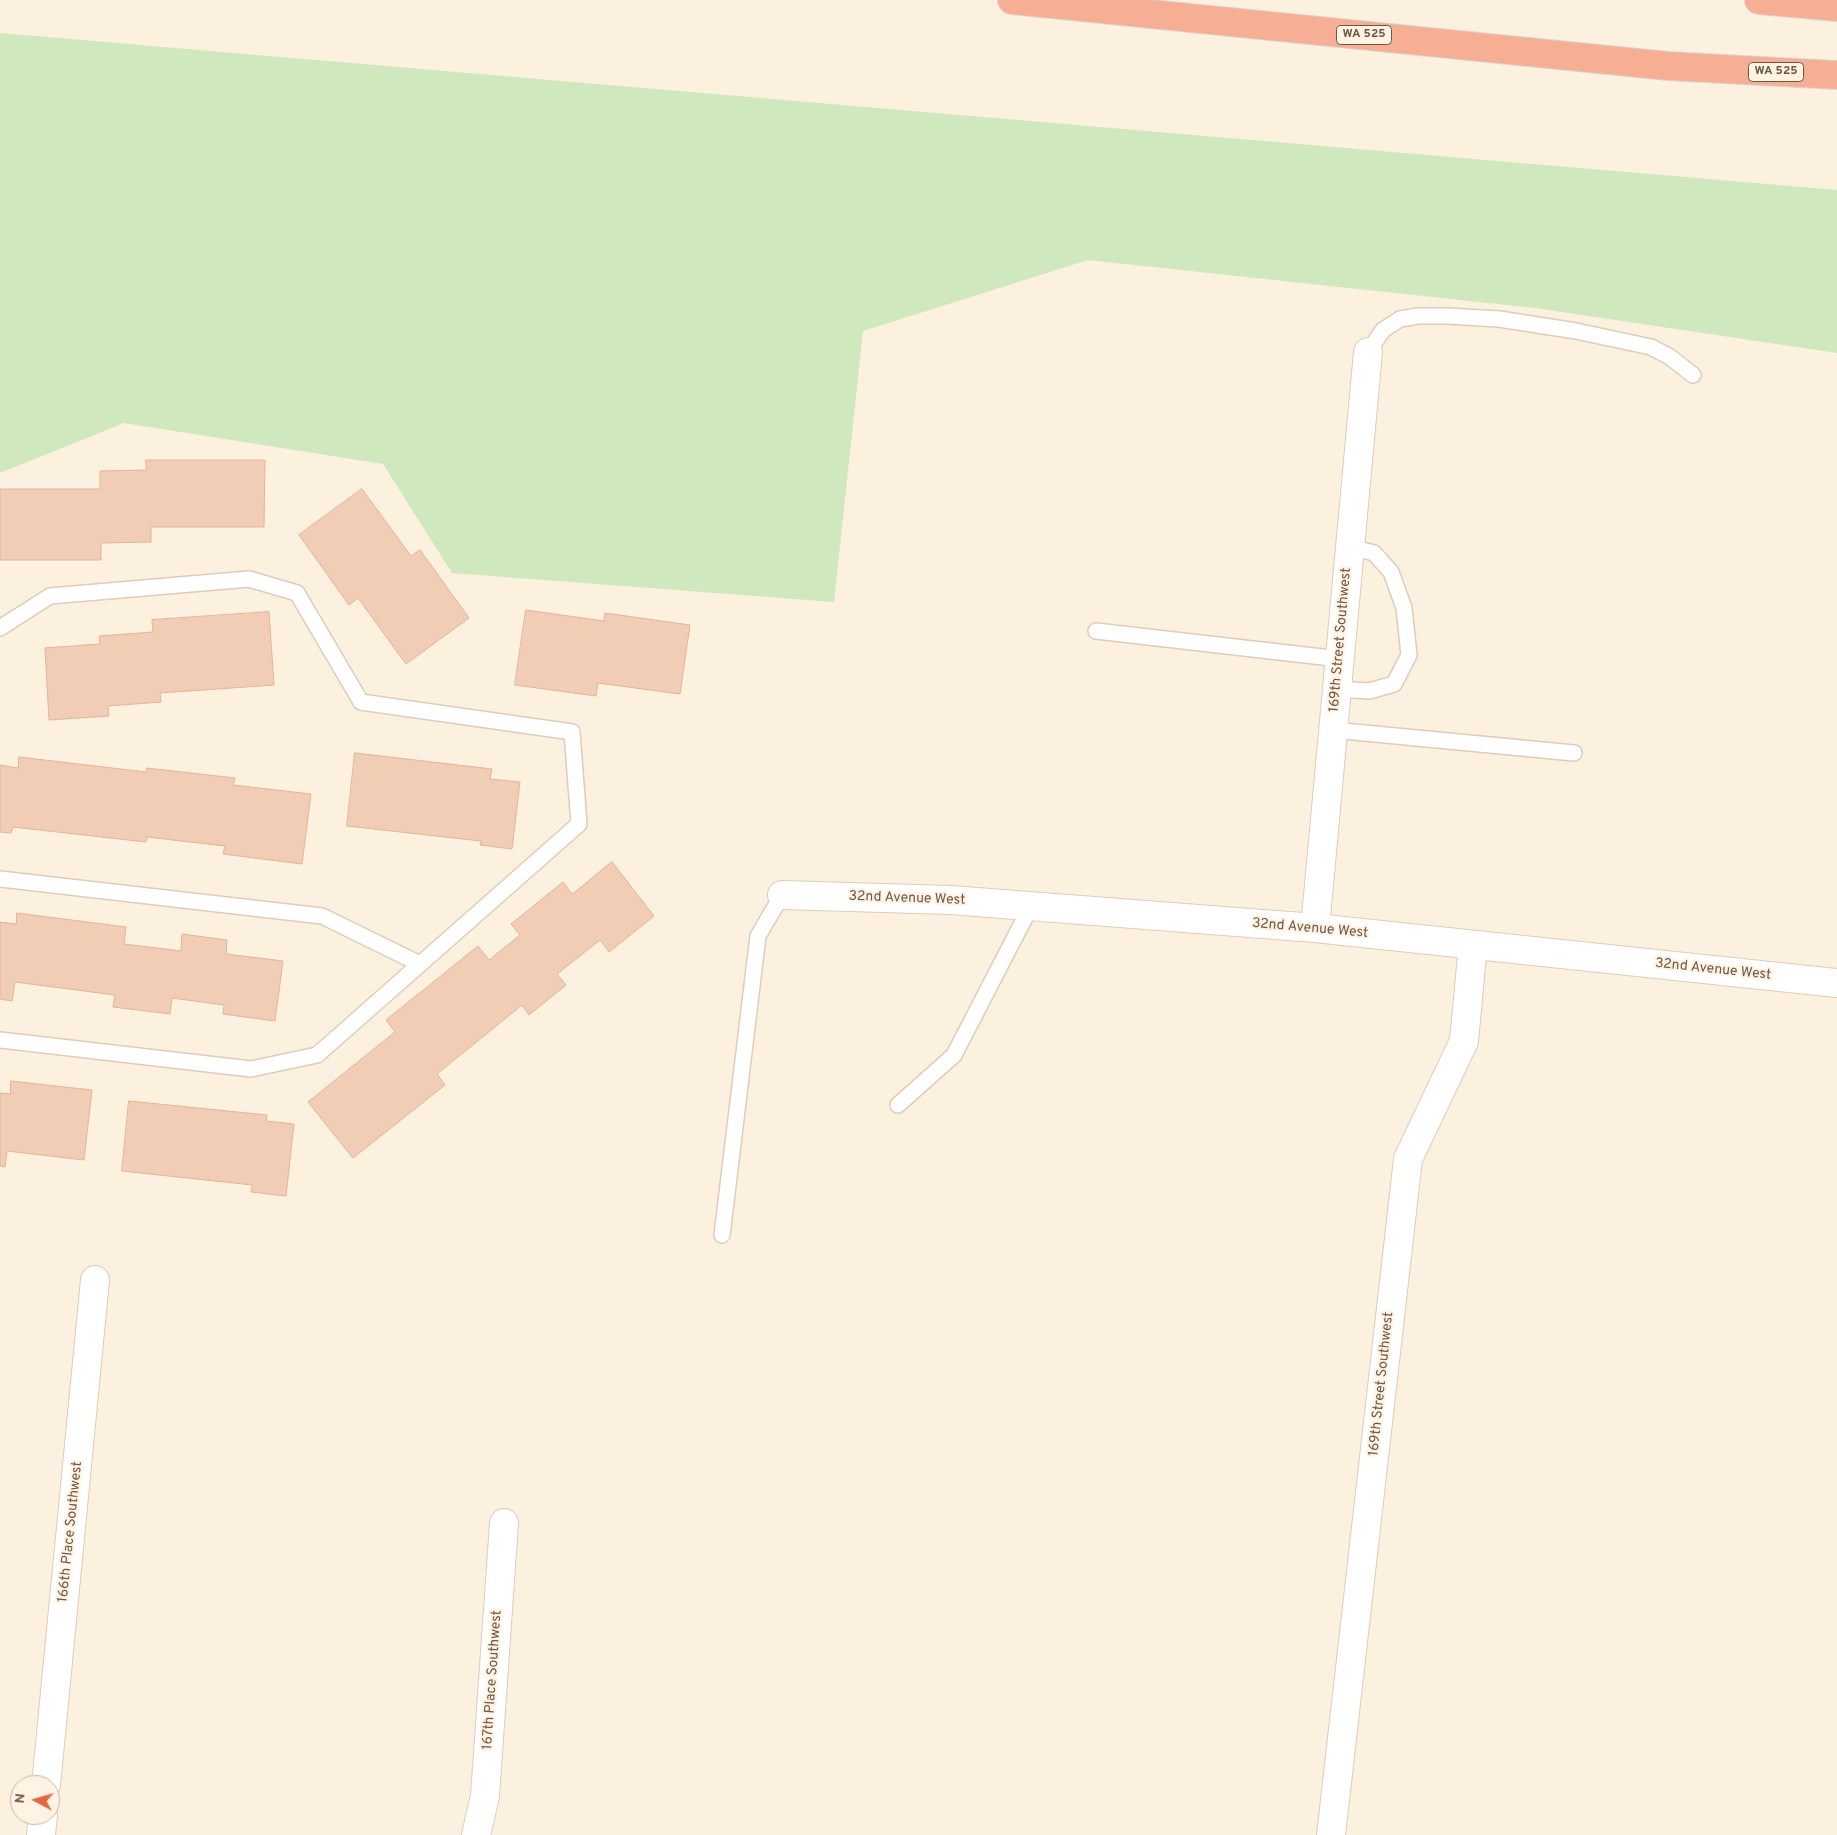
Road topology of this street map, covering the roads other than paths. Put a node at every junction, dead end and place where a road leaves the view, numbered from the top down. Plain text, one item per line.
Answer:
1 (1012, 0) edge
2 (1759, 0) edge
3 (1837, 7) edge
4 (1837, 75) edge
5 (1368, 352) joint
6 (1693, 375) dead end
7 (1350, 547) junction
8 (0, 628) edge
9 (1096, 630) dead end
10 (1340, 659) junction
11 (1337, 690) junction
12 (1333, 730) junction
13 (1574, 753) dead end
14 (0, 879) edge
15 (782, 895) joint
16 (1031, 906) junction
17 (1315, 928) junction
18 (1473, 945) junction
19 (420, 964) junction
20 (1837, 983) edge
21 (0, 1040) edge
22 (898, 1104) dead end
23 (722, 1235) dead end
24 (96, 1280) dead end
25 (504, 1523) dead end
26 (47, 1775) edge
27 (476, 1835) edge
28 (1331, 1835) edge

1 - 4 highway, WA 525
2 - 3 highway
5 - 6 lane
5 - 7 street, 169th Street Southwest
7 - 10 street, 169th Street Southwest
7 - 11 lane
8 - 19 lane
9 - 10 lane
10 - 11 street, 169th Street Southwest
11 - 12 street, 169th Street Southwest
12 - 13 lane
12 - 17 street, 169th Street Southwest
14 - 19 lane
15 - 16 street, 32nd Avenue West
15 - 23 lane
16 - 17 street, 32nd Avenue West
16 - 22 lane
17 - 18 street, 32nd Avenue West
18 - 20 street, 32nd Avenue West
18 - 28 street, 169th Street Southwest
19 - 21 lane
24 - 26 street, 166th Place Southwest
25 - 27 street, 167th Place Southwest

